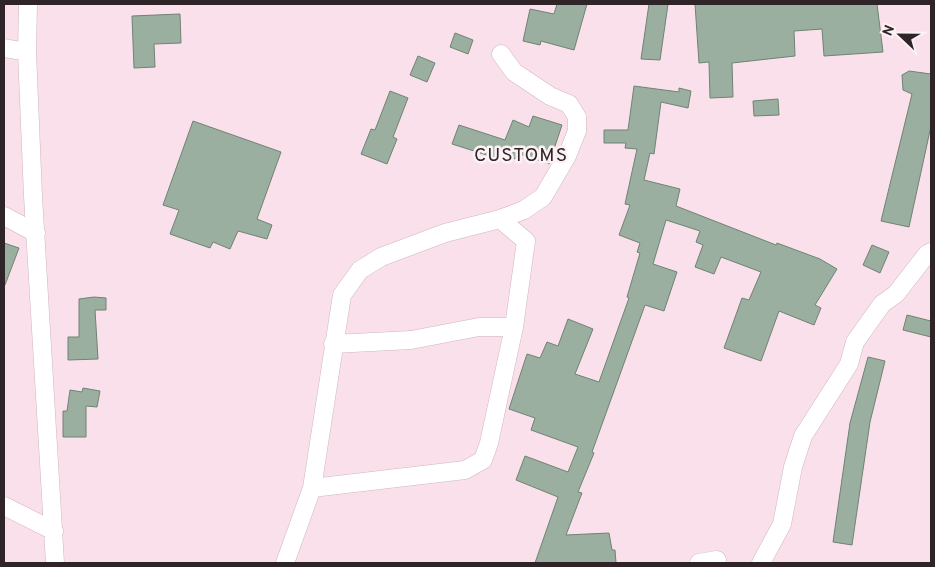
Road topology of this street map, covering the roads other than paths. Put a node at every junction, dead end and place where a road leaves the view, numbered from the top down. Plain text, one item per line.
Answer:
1 (28, 4) edge
2 (4, 48) edge
3 (27, 52) junction
4 (500, 54) dead end
5 (4, 216) edge
6 (500, 219) junction
7 (36, 233) junction
8 (931, 252) edge
9 (514, 327) junction
10 (333, 344) junction
11 (312, 488) junction
12 (4, 506) edge
13 (54, 531) junction
14 (717, 560) dead end
15 (55, 563) edge
16 (285, 563) edge
17 (699, 563) edge
18 (761, 563) edge

1 - 3 street
2 - 3 street
3 - 7 street
4 - 6 street
5 - 7 street
6 - 9 street
6 - 10 street
7 - 13 street
8 - 18 street
9 - 10 street
9 - 11 street
10 - 11 street
11 - 16 street
12 - 13 street
13 - 15 street
14 - 17 street

